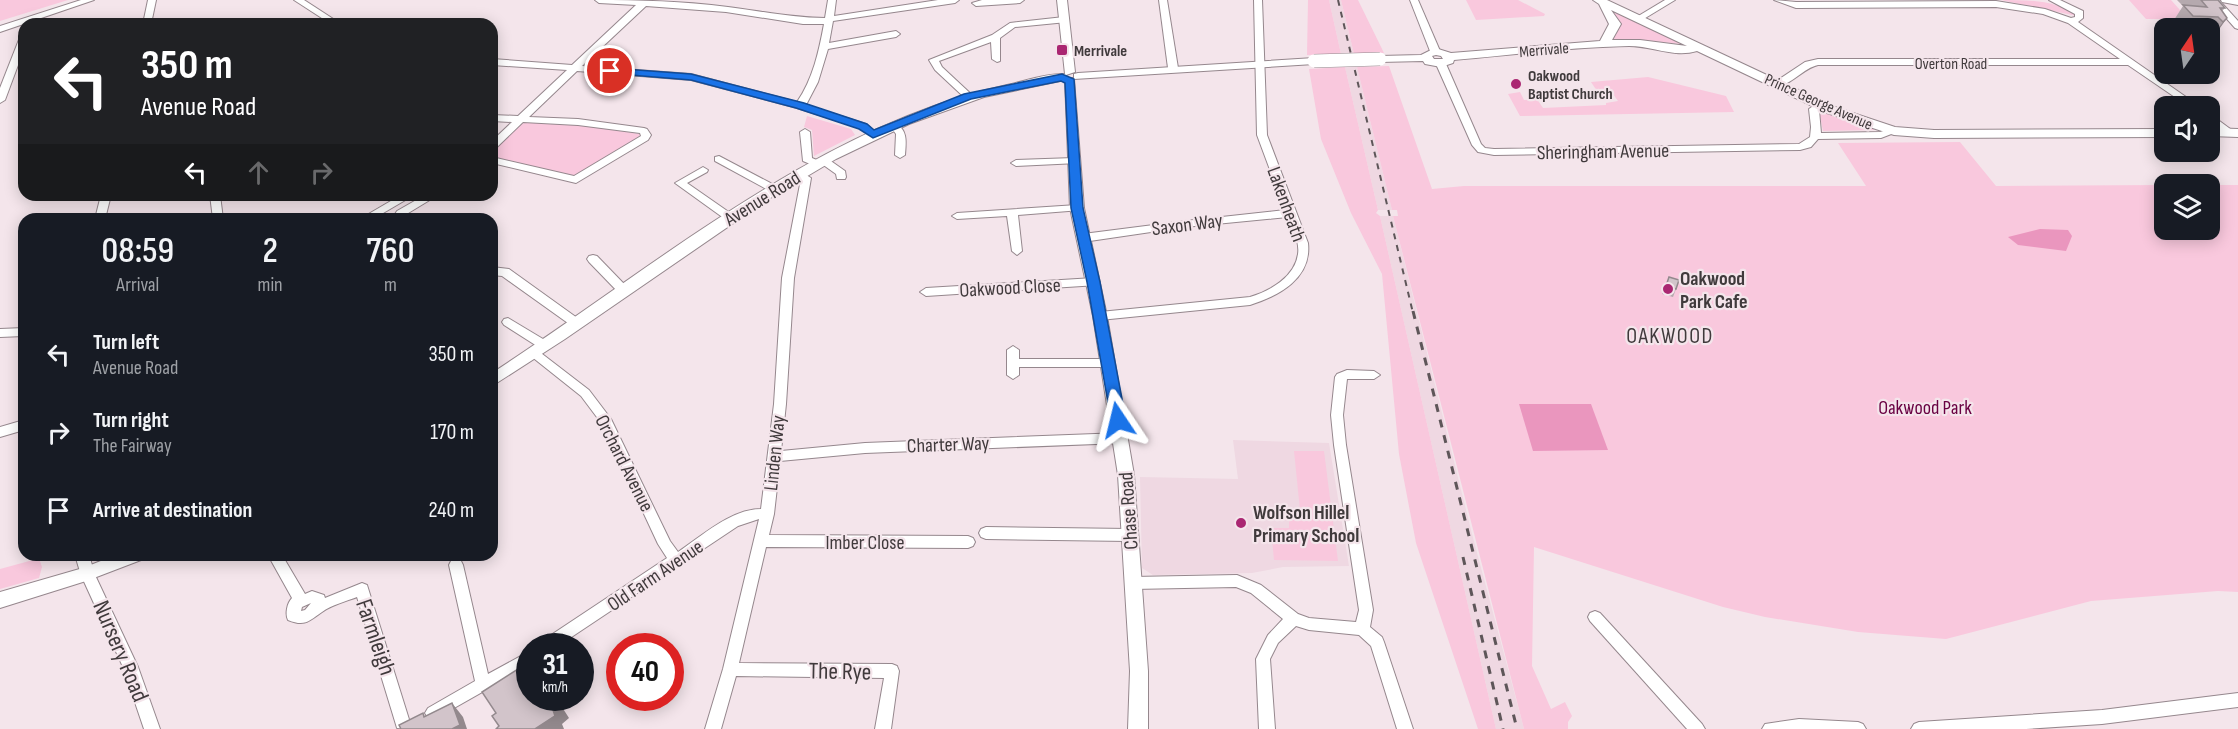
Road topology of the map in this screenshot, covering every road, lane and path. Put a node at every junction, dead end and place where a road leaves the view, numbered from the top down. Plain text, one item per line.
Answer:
1 (90, 0) edge
2 (152, 0) edge
3 (298, 0) edge
4 (599, 0) edge
5 (832, 0) edge
6 (955, 0) edge
7 (1020, 0) edge
8 (1062, 0) edge
9 (1163, 0) edge
10 (1258, 0) edge
11 (1414, 0) edge
12 (1671, 0) edge
13 (1778, 0) edge
14 (2053, 0) edge
15 (2214, 0) edge
16 (2225, 0) edge
17 (645, 2) edge
18 (1602, 2) edge
19 (1995, 2) edge
20 (976, 3) dead end
21 (2238, 3) edge
22 (39, 18) edge
23 (148, 18) edge
24 (327, 18) edge
25 (1639, 18) junction
26 (829, 20) junction
27 (1064, 20) junction
28 (2071, 21) junction
29 (18, 24) edge
30 (2238, 26) edge
31 (0, 29) edge
32 (896, 34) dead end
33 (994, 37) junction
34 (1604, 44) junction
35 (1699, 46) junction
36 (824, 47) junction
37 (18, 53) edge
38 (1430, 55) junction
39 (997, 59) dead end
40 (1445, 61) junction
41 (2131, 62) junction
42 (498, 63) edge
43 (1260, 63) junction
44 (1173, 68) junction
45 (574, 70) junction
46 (1070, 76) junction
47 (1778, 84) junction
48 (968, 96) junction
49 (2180, 96) edge
50 (0, 100) edge
51 (1820, 104) junction
52 (800, 106) junction
53 (498, 118) edge
54 (522, 120) junction
55 (2220, 124) edge
56 (895, 126) junction
57 (1894, 131) junction
58 (805, 132) dead end
59 (2154, 133) edge
60 (2234, 133) edge
61 (873, 135) junction
62 (1816, 136) junction
63 (498, 141) edge
64 (900, 155) dead end
65 (719, 159) dead end
66 (498, 161) edge
67 (1074, 161) junction
68 (820, 162) junction
69 (1016, 163) dead end
70 (703, 170) dead end
71 (800, 174) junction
72 (840, 177) dead end
73 (774, 189) junction
74 (398, 201) edge
75 (422, 201) edge
76 (1077, 208) junction
77 (1012, 212) junction
78 (375, 213) edge
79 (401, 213) edge
80 (1291, 213) junction
81 (957, 216) dead end
82 (729, 217) junction
83 (1083, 238) junction
84 (1017, 251) dead end
85 (593, 259) dead end
86 (498, 271) edge
87 (1094, 282) junction
88 (623, 290) junction
89 (926, 292) dead end
90 (1100, 316) junction
91 (508, 322) dead end
92 (576, 323) junction
93 (18, 332) edge
94 (0, 333) edge
95 (539, 349) junction
96 (1013, 363) dead end
97 (1108, 363) junction
98 (1374, 375) dead end
99 (498, 376) edge
100 (18, 427) edge
101 (0, 432) edge
102 (1122, 438) junction
103 (775, 456) junction
104 (767, 514) junction
105 (986, 533) dead end
106 (1129, 536) junction
107 (762, 541) junction
108 (968, 542) dead end
109 (676, 560) junction
110 (83, 561) edge
111 (120, 561) edge
112 (278, 561) edge
113 (456, 565) dead end
114 (86, 574) junction
115 (1132, 583) junction
116 (0, 600) edge
117 (1595, 617) dead end
118 (1293, 619) junction
119 (1362, 628) junction
120 (566, 633) edge
121 (516, 665) edge
122 (730, 669) junction
123 (483, 685) junction
124 (2238, 700) edge
125 (2106, 723) edge
126 (412, 724) edge
127 (152, 729) edge
128 (713, 729) edge
129 (884, 729) edge
130 (1138, 729) edge
131 (1267, 729) edge
132 (1405, 729) edge
133 (1697, 729) edge
134 (1770, 729) edge
135 (1858, 729) edge
136 (1919, 729) edge

1 - 22 street
2 - 23 street
3 - 24 street
4 - 17 street
5 - 26 street
6 - 26 street
7 - 20 street
8 - 27 street, Chase Road
9 - 44 street
10 - 43 street, Lakenheath
11 - 38 street
12 - 25 street
13 - 19 street
14 - 28 street
15 - 30 street
16 - 21 street
17 - 26 street
17 - 45 street
18 - 25 street, Prince George Avenue
18 - 34 street
19 - 28 street
25 - 35 street, Prince George Avenue
26 - 36 street
27 - 33 street
27 - 46 street, Chase Road
28 - 41 street
29 - 31 street
32 - 36 street
33 - 39 street
33 - 48 street
34 - 35 street, Merrivale
34 - 40 street, Merrivale
35 - 47 street, Prince George Avenue
36 - 52 street
37 - 50 street
38 - 40 street
38 - 43 street, bridge
40 - 62 street, Sheringham Avenue
41 - 47 street, Overton Road
41 - 49 street
42 - 45 street
43 - 44 street
43 - 80 street, Lakenheath
44 - 46 street
45 - 52 street
45 - 54 street
46 - 48 street, Avenue Road
46 - 67 street, Chase Road
47 - 51 street, Prince George Avenue
48 - 56 street, Avenue Road
51 - 57 street, Prince George Avenue
51 - 62 street
52 - 61 street
53 - 54 street
54 - 63 street
54 - 66 street
55 - 60 street
56 - 61 street, Avenue Road
56 - 64 street
57 - 59 street, Prince George Avenue
57 - 62 street, Sheringham Avenue
58 - 68 street
61 - 68 street, Avenue Road
65 - 73 street
67 - 69 street
67 - 76 street, Chase Road
68 - 71 street, Avenue Road
68 - 72 street
70 - 82 street
71 - 73 street, Avenue Road
71 - 103 street, Linden Way
73 - 82 street, Avenue Road
74 - 78 street
75 - 79 street
76 - 77 street
76 - 83 street, Chase Road
77 - 81 street
77 - 84 street
80 - 83 street, Saxon Way
80 - 90 street, Lakenheath
82 - 88 street, Avenue Road
83 - 87 street, Chase Road
85 - 88 street
86 - 92 street
87 - 89 street, Oakwood Close
87 - 90 street, Chase Road
88 - 92 street, Avenue Road
90 - 97 street, Chase Road
91 - 95 street, Orchard Avenue
92 - 95 street, Avenue Road
93 - 94 street
95 - 99 street, Avenue Road
95 - 109 street, Orchard Avenue
96 - 97 street
97 - 102 street, Chase Road
98 - 119 street
100 - 101 street
102 - 103 street, Charter Way
102 - 106 street, Chase Road
103 - 104 street, Linden Way
104 - 107 street, Linden Way
104 - 109 street, Old Farm Avenue
105 - 106 street
106 - 115 street, Chase Road
107 - 108 street, Imber Close
107 - 122 street, Linden Way
109 - 120 street, Old Farm Avenue
110 - 114 street, Nursery Road
111 - 114 street
112 - 126 street, Farmleigh
113 - 123 street
114 - 116 street
114 - 127 street, Nursery Road
115 - 118 street
115 - 130 street, Chase Road
117 - 133 street
118 - 119 street
118 - 131 street
119 - 132 street
121 - 123 street
122 - 128 street, Linden Way
122 - 129 street, The Rye
123 - 126 street
124 - 125 street
125 - 136 street
134 - 135 street

